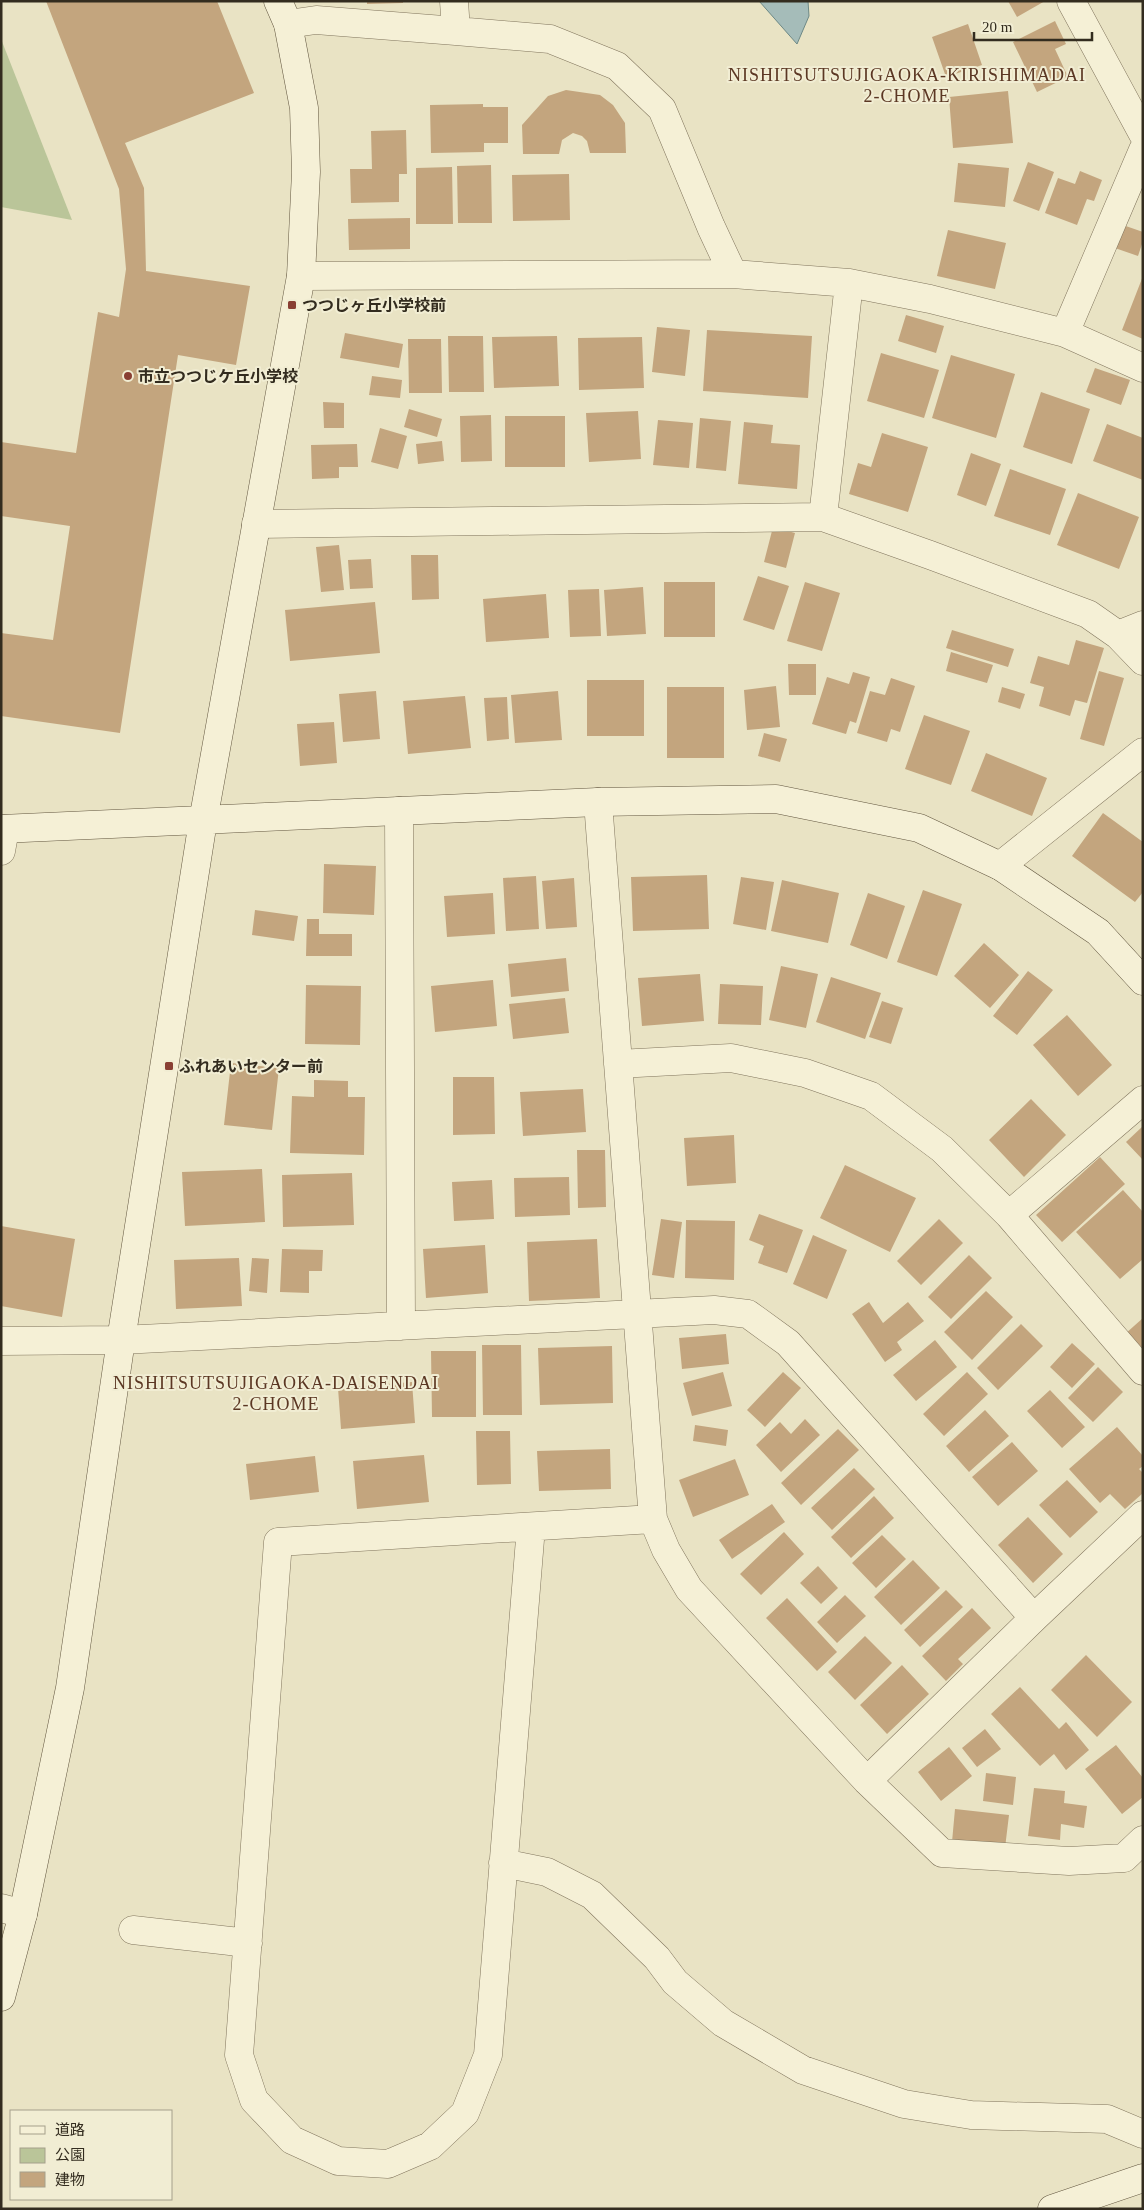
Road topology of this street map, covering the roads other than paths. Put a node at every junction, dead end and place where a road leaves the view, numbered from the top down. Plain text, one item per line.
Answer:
1 (454, 1) edge
2 (1071, 1) edge
3 (283, 13) edge
4 (456, 31) junction
5 (1143, 134) edge
6 (1143, 150) edge
7 (733, 274) junction
8 (301, 276) junction
9 (849, 283) junction
10 (1065, 333) junction
11 (1143, 368) edge
12 (823, 517) junction
13 (256, 524) junction
14 (1143, 625) edge
15 (1118, 635) junction
16 (1143, 661) edge
17 (1143, 752) edge
18 (598, 802) junction
19 (399, 811) junction
20 (203, 821) junction
21 (3, 836) edge
22 (1000, 866) junction
23 (1143, 981) edge
24 (618, 1064) junction
25 (1143, 1100) edge
26 (1009, 1215) junction
27 (637, 1314) junction
28 (401, 1326) junction
29 (121, 1340) junction
30 (1, 1341) edge
31 (1143, 1371) edge
32 (1143, 1514) edge
33 (653, 1519) junction
34 (531, 1527) junction
35 (1034, 1618) junction
36 (867, 1781) junction
37 (1143, 1840) edge
38 (503, 1863) junction
39 (12, 1911) edge
40 (134, 1930) dead end
41 (248, 1943) junction
42 (1, 1997) edge
43 (1143, 2134) edge
44 (1143, 2178) edge
45 (1052, 2209) edge

1 - 4 street
2 - 5 street
3 - 4 street
3 - 8 street
4 - 7 street
6 - 10 street
7 - 8 street
7 - 9 street
8 - 13 street
9 - 10 street
9 - 12 street
10 - 11 street
12 - 13 street
12 - 15 street
13 - 20 street
14 - 15 street
15 - 16 street
17 - 22 street
18 - 19 street
18 - 22 street
18 - 24 street
19 - 20 street
19 - 28 street
20 - 21 street
20 - 29 street
22 - 23 street
24 - 26 street
24 - 27 street
25 - 26 street
26 - 31 street
27 - 28 street
27 - 33 street
27 - 35 street
28 - 29 street
29 - 30 street
29 - 39 street
32 - 35 street
33 - 34 street
33 - 36 street
34 - 38 street
34 - 41 street
35 - 36 street
36 - 37 street
38 - 41 street
38 - 43 street
39 - 42 street
40 - 41 street
44 - 45 street

